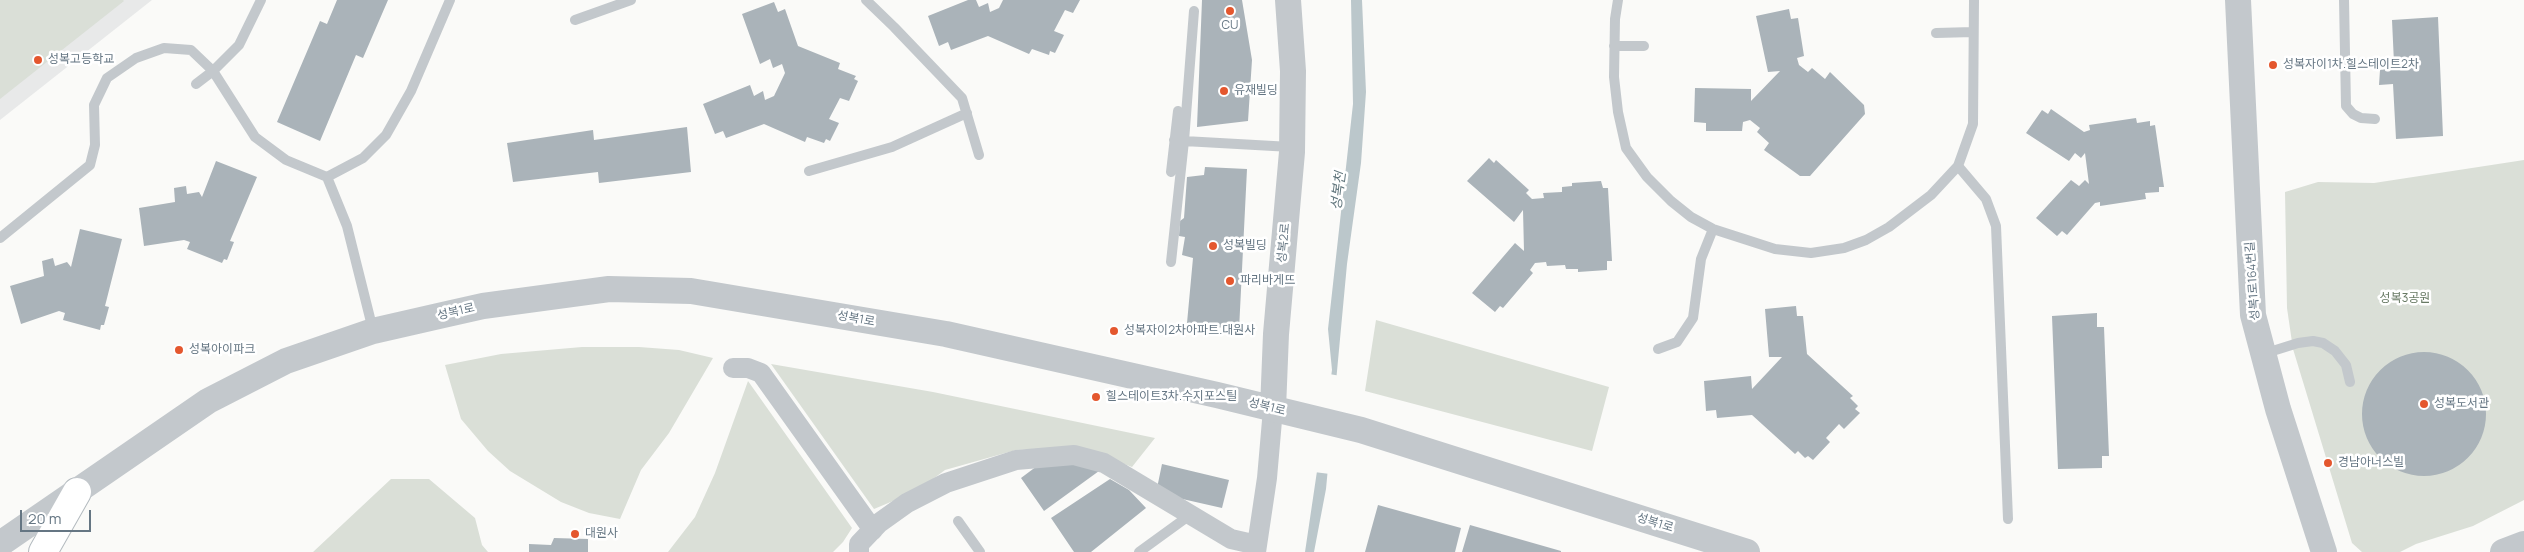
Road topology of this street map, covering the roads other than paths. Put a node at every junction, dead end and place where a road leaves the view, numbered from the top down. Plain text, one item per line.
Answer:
1 (261, 0) edge
2 (450, 0) edge
3 (630, 0) edge
4 (866, 0) edge
5 (1288, 0) edge
6 (1618, 0) edge
7 (1974, 0) edge
8 (2238, 0) edge
9 (2344, 0) edge
10 (1194, 11) dead end
11 (575, 20) dead end
12 (1973, 32) junction
13 (1936, 33) dead end
14 (1614, 46) junction
15 (1644, 46) dead end
16 (213, 71) junction
17 (196, 84) dead end
18 (1178, 111) dead end
19 (967, 113) junction
20 (2375, 119) dead end
21 (1179, 141) junction
22 (1292, 147) junction
23 (980, 155) dead end
24 (1958, 166) junction
25 (810, 172) dead end
26 (1171, 172) dead end
27 (327, 177) junction
28 (1713, 230) junction
29 (0, 238) edge
30 (1171, 262) dead end
31 (373, 331) junction
32 (1658, 349) dead end
33 (2262, 354) junction
34 (733, 368) dead end
35 (2350, 382) dead end
36 (1273, 409) junction
37 (76, 492) junction
38 (1190, 515) junction
39 (2008, 519) dead end
40 (958, 521) dead end
41 (873, 530) junction
42 (0, 544) edge
43 (2524, 544) edge
44 (1257, 549) edge
45 (43, 552) edge
46 (859, 552) edge
47 (980, 552) edge
48 (1138, 552) edge
49 (1747, 552) edge
50 (2324, 552) edge
51 (2503, 552) edge

1 - 16 lane
2 - 27 lane
3 - 11 lane
4 - 19 lane
5 - 22 street, 성복2로
6 - 14 lane
7 - 12 lane
8 - 33 street, 성복1로164번길
9 - 20 lane
10 - 21 lane
12 - 13 lane
12 - 24 lane
14 - 15 lane
14 - 28 lane
16 - 17 lane
16 - 27 lane
16 - 29 lane
18 - 21 lane
19 - 23 lane
19 - 25 lane
21 - 22 lane
21 - 26 lane
21 - 30 lane
22 - 36 street, 성복2로
24 - 28 lane
24 - 39 lane
27 - 31 lane
28 - 32 lane
31 - 36 street, 성복1로
31 - 37 street, 성복1로
33 - 35 lane
33 - 50 street, 성복1로164번길
34 - 41 street
36 - 44 street, 성복2로
36 - 49 street, 성복1로
37 - 42 street, 성복1로
37 - 45 main road
38 - 41 street, 성복2로
38 - 44 street, 성복2로
38 - 48 lane
40 - 47 lane
41 - 46 street, 성복2로
43 - 51 street

